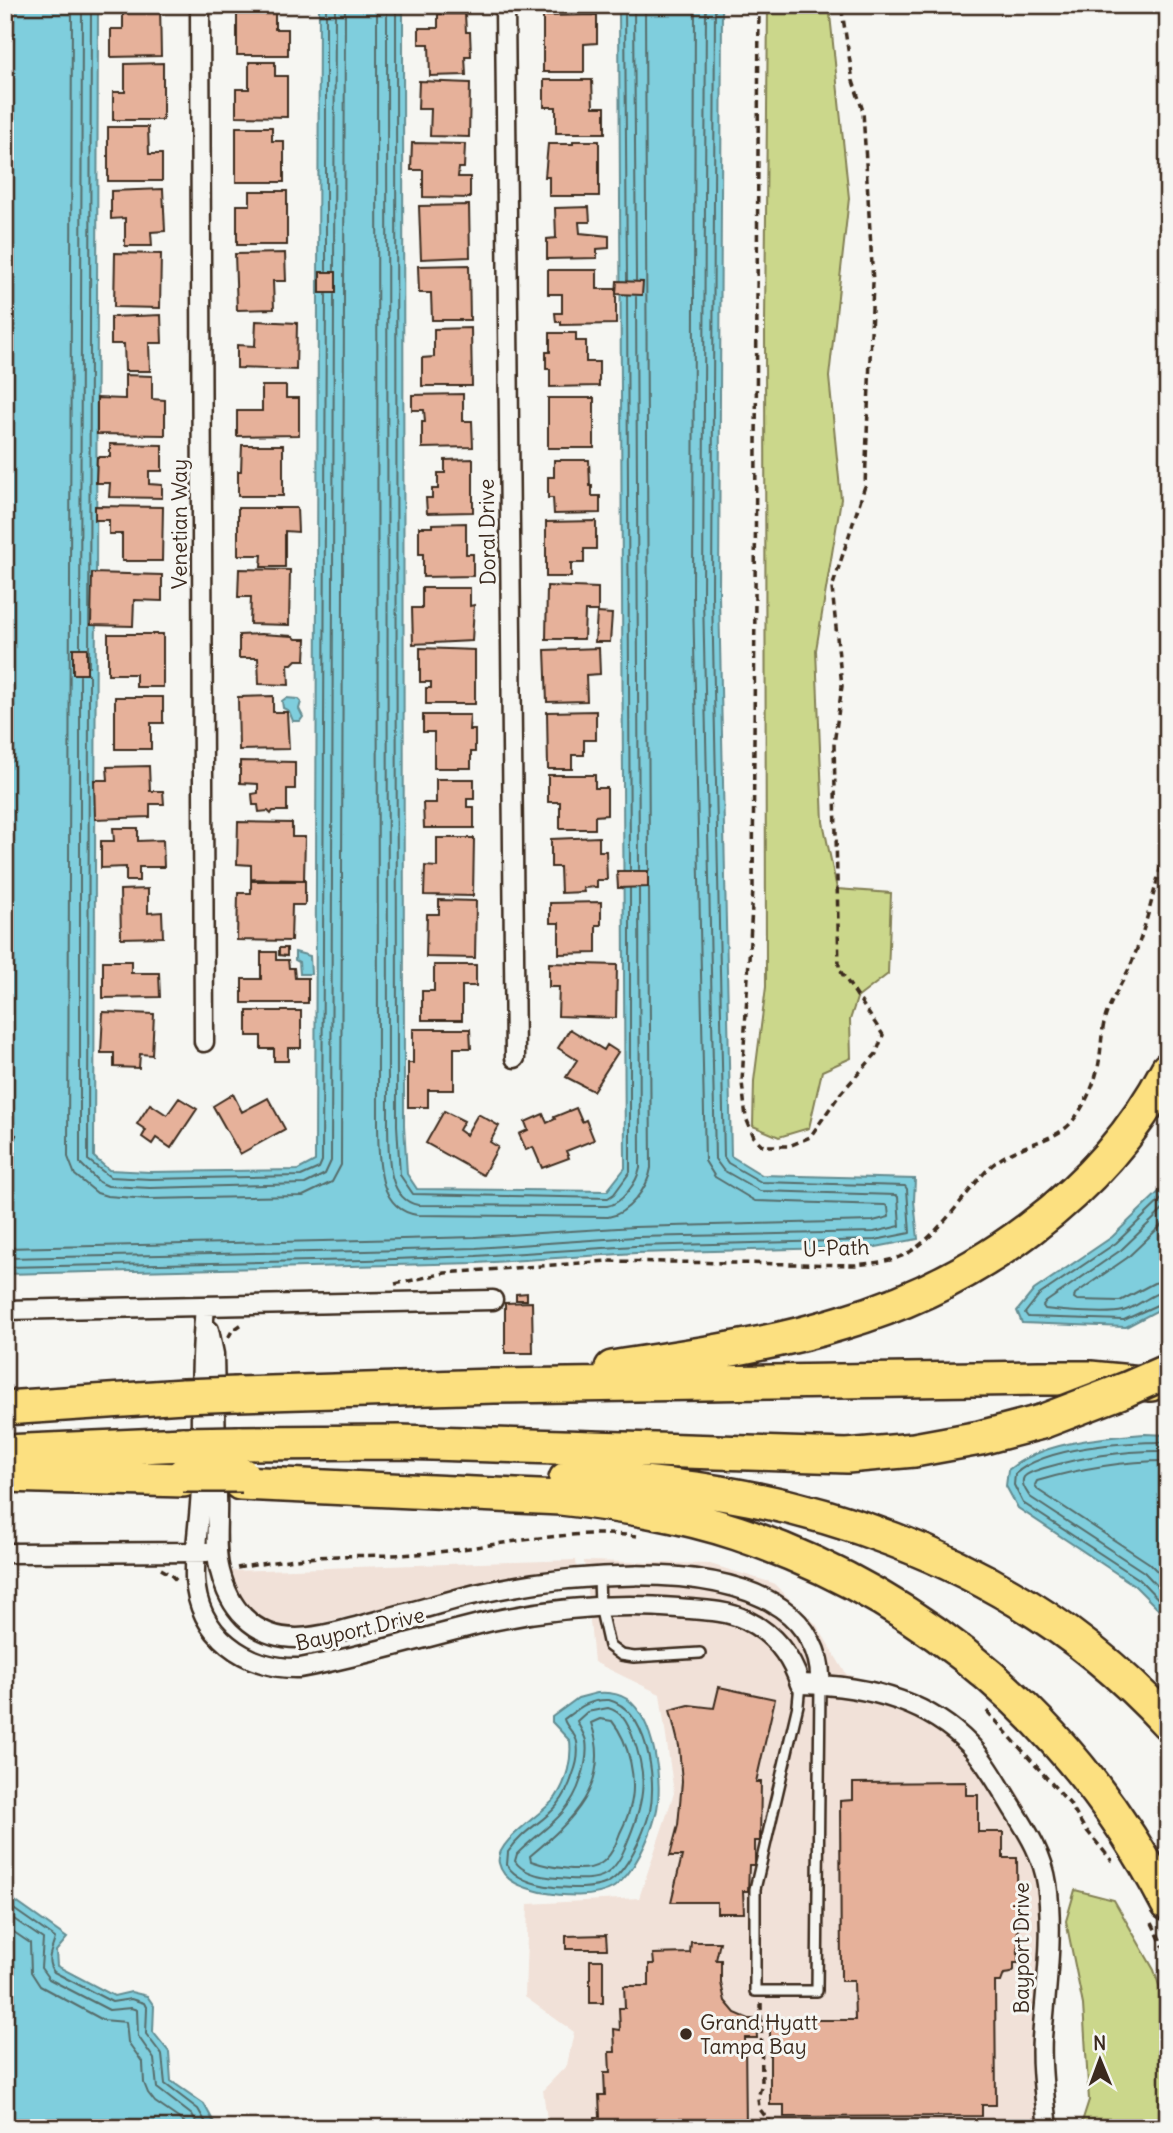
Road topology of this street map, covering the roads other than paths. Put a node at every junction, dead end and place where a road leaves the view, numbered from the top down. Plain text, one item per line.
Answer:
1 (200, 5) edge
2 (505, 5) edge
3 (205, 1042) dead end
4 (515, 1058) dead end
5 (1168, 1069) edge
6 (493, 1300) dead end
7 (205, 1306) junction
8 (5, 1310) edge
9 (1168, 1371) edge
10 (494, 1386) junction
11 (1168, 1387) edge
12 (5, 1408) edge
13 (5, 1452) edge
14 (240, 1467) junction
15 (5, 1475) edge
16 (197, 1552) junction
17 (218, 1552) junction
18 (5, 1553) edge
19 (599, 1578) junction
20 (600, 1606) junction
21 (700, 1653) dead end
22 (800, 1684) junction
23 (820, 1684) junction
24 (1168, 1723) edge
25 (1168, 1904) edge
26 (1048, 2128) edge

1 - 3 street, Venetian Way
2 - 4 street, Doral Drive
5 - 10 highway
6 - 7 street
7 - 8 street
7 - 16 street, Bayport Drive
7 - 17 street, Bayport Drive
9 - 14 highway, bridge
10 - 11 highway
10 - 12 highway, bridge
13 - 14 highway, bridge
14 - 15 highway, bridge
14 - 24 highway
14 - 25 highway
16 - 17 street
16 - 18 street
16 - 20 street, Bayport Drive
17 - 19 street, Bayport Drive
19 - 20 lane
19 - 23 street, Bayport Drive
20 - 21 lane
20 - 22 street, Bayport Drive
22 - 23 street, Bayport Drive
22 - 23 lane
23 - 26 street, Bayport Drive

